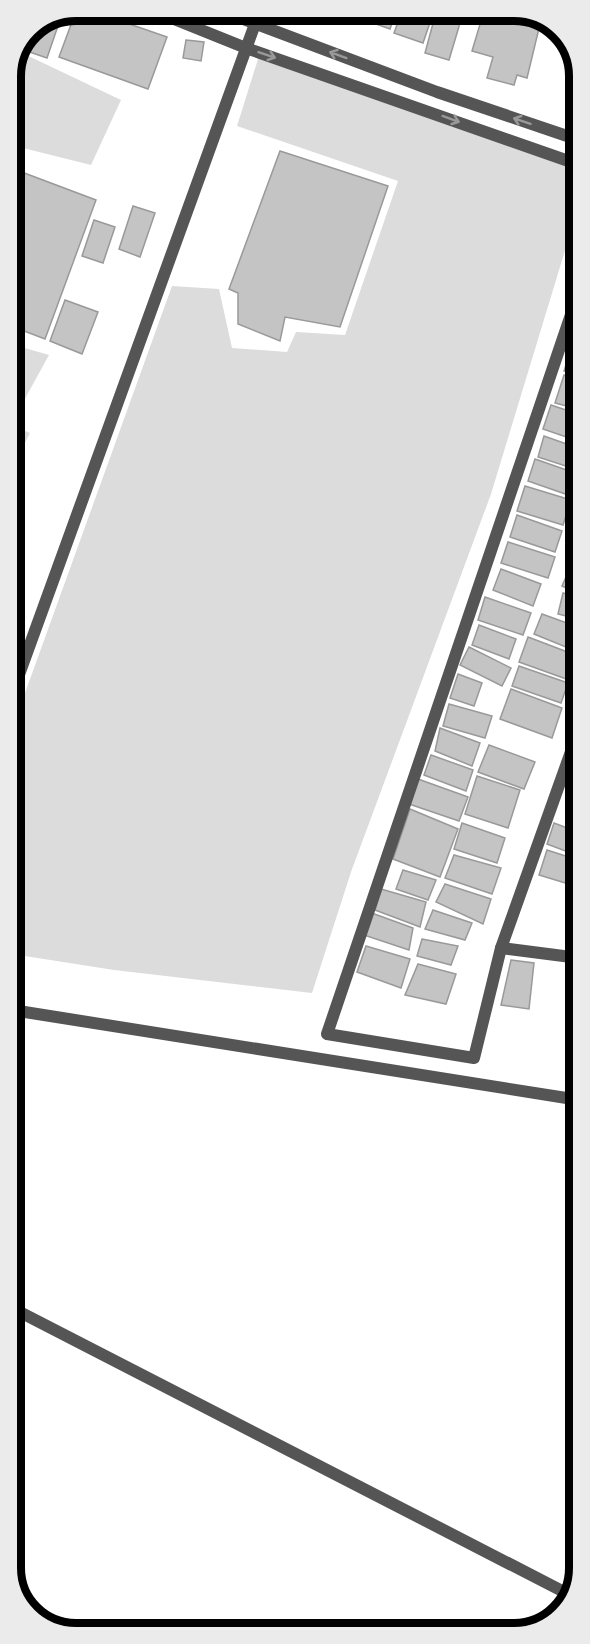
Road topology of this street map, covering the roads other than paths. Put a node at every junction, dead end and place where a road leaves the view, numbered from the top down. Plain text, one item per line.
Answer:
1 (181, 21) edge
2 (248, 21) edge
3 (255, 24) junction
4 (246, 48) junction
5 (437, 92) junction
6 (428, 111) junction
7 (569, 137) edge
8 (569, 161) edge
9 (569, 321) edge
10 (21, 669) edge
11 (569, 757) edge
12 (501, 948) junction
13 (569, 957) edge
14 (21, 1011) edge
15 (569, 1098) edge
16 (21, 1313) edge
17 (563, 1593) edge

1 - 4 street
2 - 3 street
3 - 4 street
5 -> 3 street
4 -> 6 street
4 - 10 street
5 - 6 street
7 -> 5 street
6 -> 8 street
9 - 12 street
11 - 12 street
12 - 13 street
14 - 15 street
16 - 17 street

